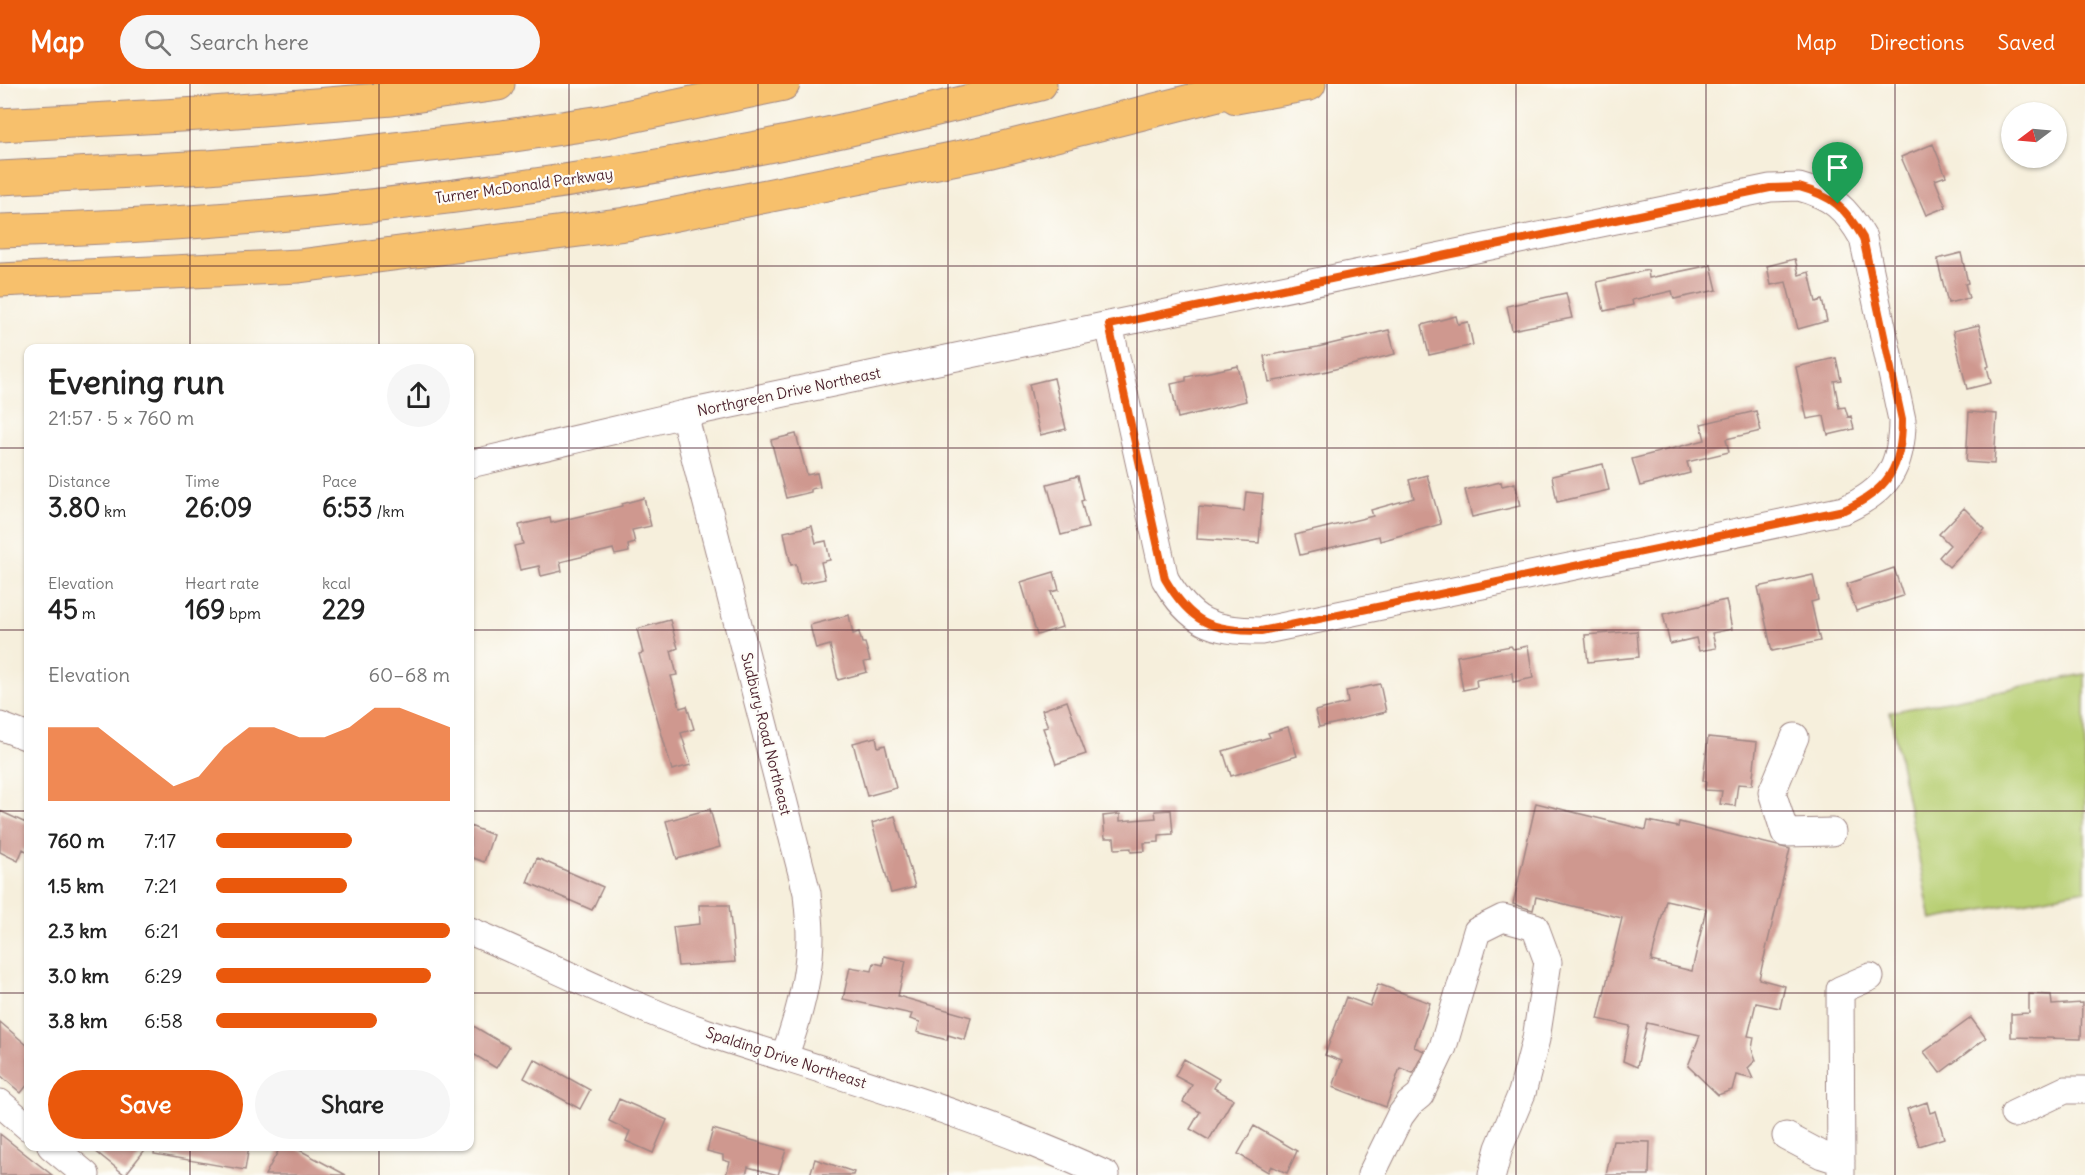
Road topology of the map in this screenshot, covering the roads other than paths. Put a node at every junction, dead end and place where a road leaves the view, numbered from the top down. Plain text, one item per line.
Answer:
1 (498, 84) edge
2 (783, 84) edge
3 (1040, 84) edge
4 (1258, 84) edge
5 (1309, 84) edge
6 (1174, 105) junction
7 (0, 125) edge
8 (0, 178) edge
9 (0, 231) edge
10 (0, 280) edge
11 (1109, 325) junction
12 (684, 414) junction
13 (474, 463) edge
14 (0, 726) edge
15 (24, 733) edge
16 (1795, 737) dead end
17 (1832, 832) dead end
18 (474, 933) edge
19 (1870, 977) dead end
20 (784, 1057) junction
21 (2085, 1090) edge
22 (0, 1103) edge
23 (2014, 1114) dead end
24 (24, 1124) edge
25 (1786, 1136) dead end
26 (57, 1151) edge
27 (1841, 1168) edge
28 (86, 1175) edge
29 (1106, 1175) edge
30 (1371, 1175) edge
31 (1492, 1175) edge

1 - 7 highway
2 - 8 highway
3 - 9 highway, Turner McDonald Parkway
4 - 6 highway
5 - 6 highway
6 - 10 highway
11 - 11 street, Northgreen Drive Northeast
11 - 12 street, Northgreen Drive Northeast
12 - 13 street, Northgreen Drive Northeast
12 - 20 street, Sudbury Road Northeast
14 - 15 street
16 - 17 street
18 - 20 street, Spalding Drive Northeast
19 - 27 street
20 - 29 street, Spalding Drive Northeast
21 - 23 street
22 - 24 street
25 - 27 street
26 - 28 street
30 - 31 street

